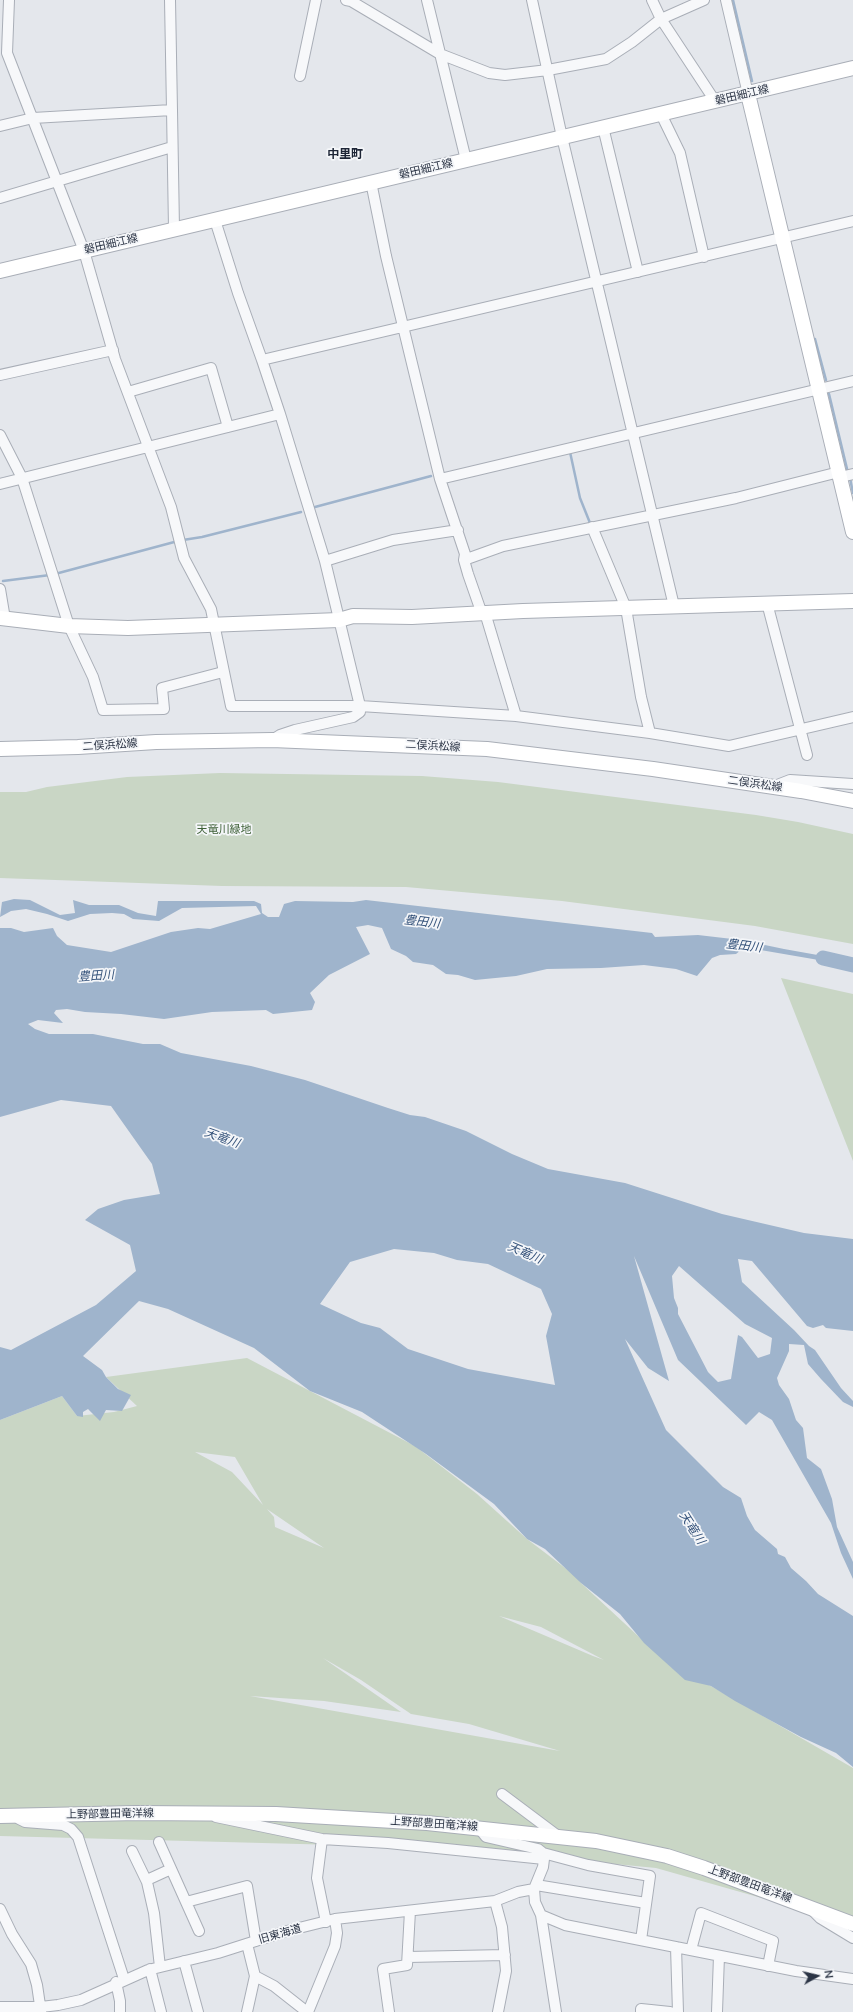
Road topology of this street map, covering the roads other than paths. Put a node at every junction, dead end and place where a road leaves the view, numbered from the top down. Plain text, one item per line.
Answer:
1 (170, 0) edge
2 (316, 0) edge
3 (346, 0) edge
4 (427, 0) edge
5 (532, 0) edge
6 (652, 0) edge
7 (704, 0) edge
8 (726, 0) edge
9 (6, 1) edge
10 (661, 19) junction
11 (440, 54) junction
12 (853, 68) edge
13 (548, 70) junction
14 (300, 76) dead end
15 (748, 94) junction
16 (714, 101) junction
17 (172, 110) junction
18 (661, 114) junction
19 (33, 118) junction
20 (0, 126) edge
21 (603, 127) junction
22 (562, 137) junction
23 (172, 147) junction
24 (466, 160) junction
25 (371, 182) junction
26 (56, 183) junction
27 (0, 198) edge
28 (214, 220) junction
29 (853, 221) edge
30 (174, 229) junction
31 (782, 239) junction
32 (84, 251) junction
33 (704, 257) junction
34 (0, 271) edge
35 (638, 272) junction
36 (596, 282) junction
37 (403, 328) junction
38 (113, 350) junction
39 (262, 360) junction
40 (0, 375) edge
41 (853, 381) edge
42 (819, 389) junction
43 (128, 392) junction
44 (280, 414) junction
45 (228, 427) junction
46 (632, 434) junction
47 (0, 435) edge
48 (148, 446) junction
49 (846, 475) edge
50 (22, 478) junction
51 (440, 479) junction
52 (0, 484) edge
53 (651, 515) junction
54 (592, 527) junction
55 (458, 530) junction
56 (853, 532) edge
57 (464, 560) junction
58 (325, 561) junction
59 (0, 589) edge
60 (853, 601) edge
61 (767, 603) junction
62 (674, 606) junction
63 (626, 608) junction
64 (482, 614) junction
65 (3, 618) edge
66 (339, 620) junction
67 (214, 625) junction
68 (69, 626) junction
69 (223, 672) junction
70 (360, 706) junction
71 (516, 716) junction
72 (853, 717) edge
73 (800, 729) junction
74 (650, 733) junction
75 (272, 740) junction
76 (3, 747) edge
77 (807, 755) dead end
78 (853, 784) edge
79 (772, 787) junction
80 (853, 801) edge
81 (502, 1794) dead end
82 (204, 1813) junction
83 (3, 1815) edge
84 (478, 1827) junction
85 (559, 1837) junction
86 (322, 1839) junction
87 (159, 1842) dead end
88 (132, 1851) dead end
89 (544, 1856) junction
90 (172, 1869) junction
91 (147, 1880) junction
92 (535, 1887) junction
93 (495, 1901) junction
94 (186, 1902) junction
95 (646, 1903) junction
96 (806, 1904) junction
97 (0, 1909) edge
98 (410, 1911) junction
99 (541, 1915) junction
100 (330, 1920) junction
101 (853, 1924) edge
102 (199, 1930) dead end
103 (853, 1938) edge
104 (641, 1940) junction
105 (252, 1942) junction
106 (676, 1947) junction
107 (691, 1950) junction
108 (505, 1955) junction
109 (719, 1956) junction
110 (408, 1957) junction
111 (184, 1961) junction
112 (768, 1966) junction
113 (155, 1968) junction
114 (255, 1976) junction
115 (853, 1979) edge
116 (120, 1981) junction
117 (0, 2007) edge
118 (41, 2010) edge
119 (120, 2012) edge
120 (161, 2012) edge
121 (198, 2012) edge
122 (246, 2012) edge
123 (308, 2012) edge
124 (388, 2012) edge
125 (498, 2012) edge
126 (556, 2012) edge
127 (641, 2012) edge
128 (670, 2012) edge
129 (678, 2012) edge
130 (717, 2012) edge

1 - 17 street
2 - 14 street
3 - 11 street
4 - 11 street
5 - 13 street
6 - 10 street
7 - 10 street
8 - 15 street
9 - 19 street
10 - 13 street
10 - 16 street
11 - 13 street
11 - 24 street
12 - 15 main road, 磐田細江線
13 - 22 street
15 - 16 main road, 磐田細江線
15 - 31 main road
16 - 18 main road, 磐田細江線
17 - 19 street
17 - 23 street
18 - 21 main road, 磐田細江線
18 - 33 street
19 - 20 street
19 - 26 street
21 - 22 main road, 磐田細江線
21 - 35 street
22 - 24 main road, 磐田細江線
22 - 36 street
23 - 26 street
23 - 30 street
24 - 25 main road, 磐田細江線
25 - 28 main road, 磐田細江線
25 - 37 street
26 - 27 street
26 - 32 street
28 - 30 main road, 磐田細江線
28 - 39 street
29 - 31 street
30 - 32 main road, 磐田細江線
31 - 33 street
31 - 42 main road
32 - 34 main road, 磐田細江線
32 - 38 street
33 - 35 street
35 - 36 street
36 - 37 street
36 - 46 street
37 - 39 street
37 - 51 street
38 - 40 street
38 - 43 street
39 - 44 street
41 - 42 street
42 - 46 street
42 - 49 main road
43 - 45 street
43 - 48 street
44 - 45 street
44 - 58 street
45 - 48 street
46 - 51 street
46 - 53 street
47 - 50 street
48 - 50 street
48 - 67 street
49 - 53 street
49 - 56 main road
50 - 52 street
50 - 68 street
51 - 55 street
53 - 54 street
53 - 62 street
54 - 57 street
54 - 63 street
55 - 57 street
55 - 58 street
57 - 64 street
58 - 66 street
59 - 65 street
60 - 61 main road
61 - 62 main road
61 - 73 street
62 - 63 main road
63 - 64 main road
63 - 74 street
64 - 66 main road
64 - 71 street
65 - 68 main road
66 - 67 main road
66 - 70 street
67 - 68 main road
67 - 69 street
68 - 69 street
69 - 70 street
70 - 71 street
70 - 75 street
71 - 74 street
72 - 73 street
73 - 74 street
73 - 77 street
75 - 76 main road, 二俣浜松線
75 - 79 main road, 二俣浜松線
78 - 79 street
79 - 80 main road, 二俣浜松線
81 - 85 street
82 - 83 main road, 上野部豊田竜洋線
82 - 84 main road, 上野部豊田竜洋線
82 - 86 street
83 - 116 street
84 - 85 main road, 上野部豊田竜洋線
84 - 89 street
85 - 96 main road, 上野部豊田竜洋線
86 - 89 street
86 - 100 street
87 - 90 street
88 - 91 street
89 - 92 street
89 - 95 street
90 - 91 street
90 - 94 street
91 - 113 street
92 - 93 street, 旧東海道
92 - 95 street
92 - 99 street
93 - 98 street, 旧東海道
93 - 108 street
94 - 102 street
94 - 105 street
95 - 104 street
96 - 101 main road, 上野部豊田竜洋線
96 - 103 street
97 - 118 street
98 - 100 street, 旧東海道
98 - 110 street
99 - 104 street
99 - 126 street
100 - 105 street, 旧東海道
100 - 123 street
104 - 106 street
105 - 111 street, 旧東海道
105 - 114 street
106 - 107 street
106 - 129 street
107 - 109 street
107 - 112 street
108 - 110 street
108 - 125 street
109 - 112 street
109 - 130 street
110 - 124 street
111 - 113 street, 旧東海道
111 - 121 street
112 - 115 street
113 - 116 street, 旧東海道
113 - 120 street
114 - 122 street
114 - 123 street
116 - 118 street, 旧東海道
116 - 119 street
117 - 118 street, 旧東海道
127 - 128 street

